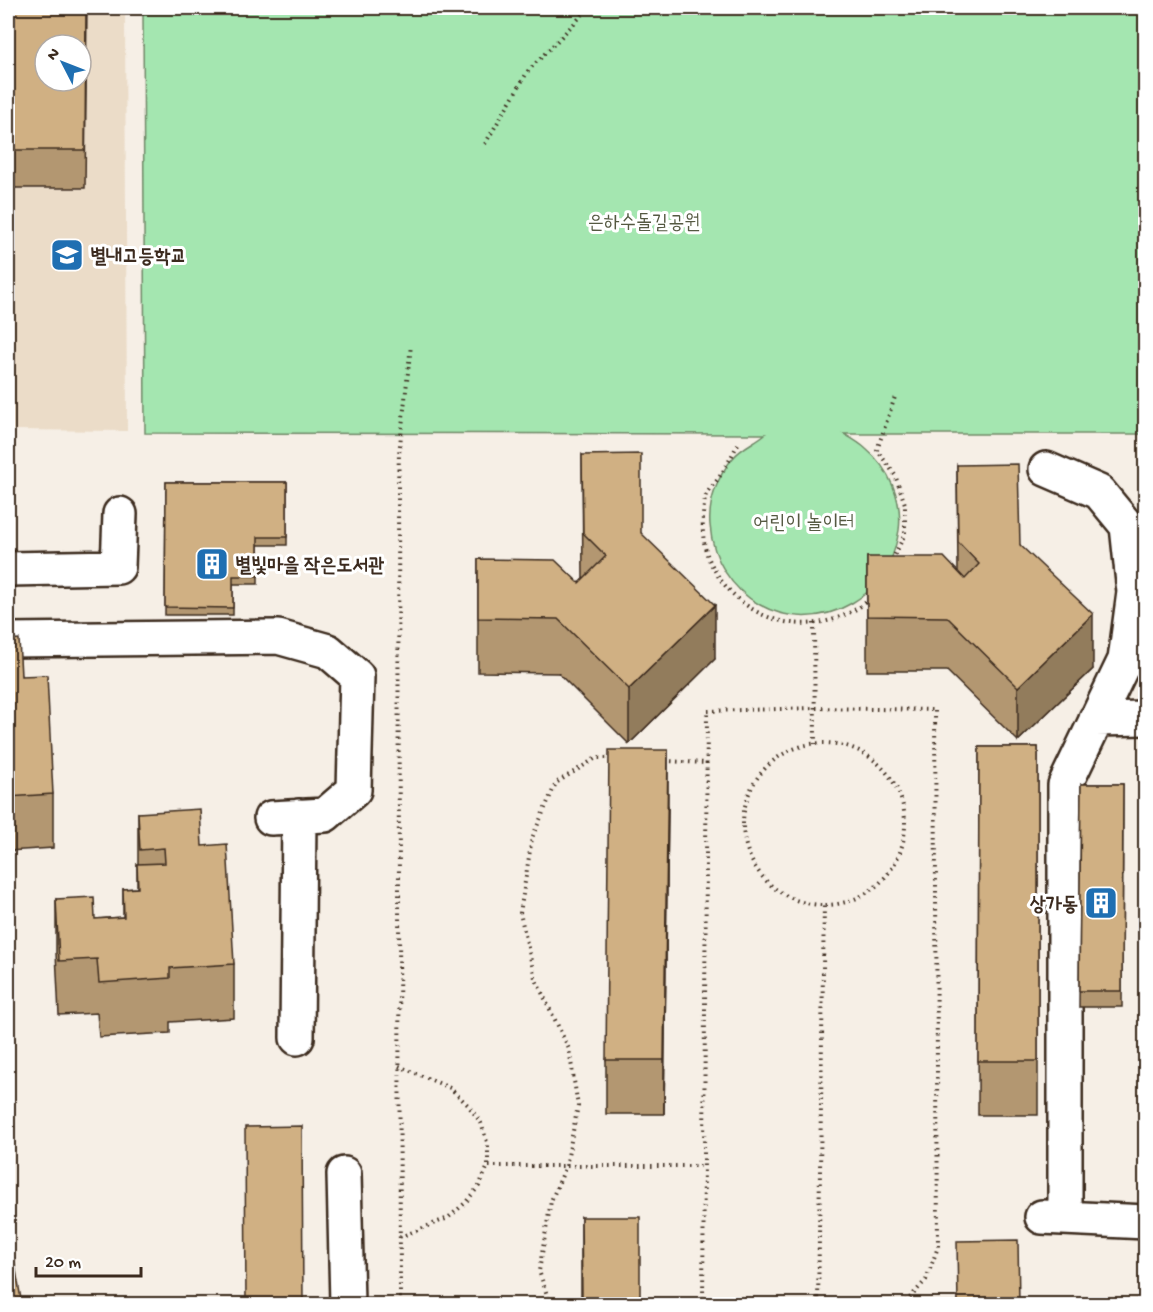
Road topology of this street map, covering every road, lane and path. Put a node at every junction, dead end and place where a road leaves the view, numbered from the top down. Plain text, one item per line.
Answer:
1 (589, 8) edge
2 (485, 144) dead end
3 (411, 345) dead end
4 (896, 394) dead end
5 (738, 444) dead end
6 (1046, 469) dead end
7 (120, 514) dead end
8 (888, 566) edge
9 (8, 569) edge
10 (873, 596) edge
11 (814, 622) junction
12 (8, 640) edge
13 (815, 708) junction
14 (1146, 718) edge
15 (1096, 719) junction
16 (816, 744) junction
17 (618, 759) edge
18 (662, 760) edge
19 (706, 762) junction
20 (824, 904) junction
21 (297, 1038) dead end
22 (399, 1066) junction
23 (488, 1166) junction
24 (566, 1166) junction
25 (704, 1166) junction
26 (344, 1174) dead end
27 (1146, 1222) edge
28 (400, 1237) junction
29 (347, 1305) edge
30 (400, 1305) edge
31 (550, 1305) edge
32 (703, 1305) edge
33 (818, 1305) edge
34 (900, 1305) edge

1 - 2 path
3 - 22 path
4 - 8 path
5 - 11 path
6 - 15 lane
7 - 9 lane
10 - 11 path
11 - 13 path
12 - 21 lane
13 - 16 path
13 - 19 path
13 - 34 path
14 - 15 lane
15 - 27 lane
16 - 20 path
16 - 20 path
17 - 24 path
18 - 19 path
19 - 25 path
20 - 33 path
22 - 23 path
22 - 28 path
23 - 24 path
23 - 28 path
24 - 25 path
24 - 31 path
25 - 32 path
26 - 29 lane
28 - 30 path

